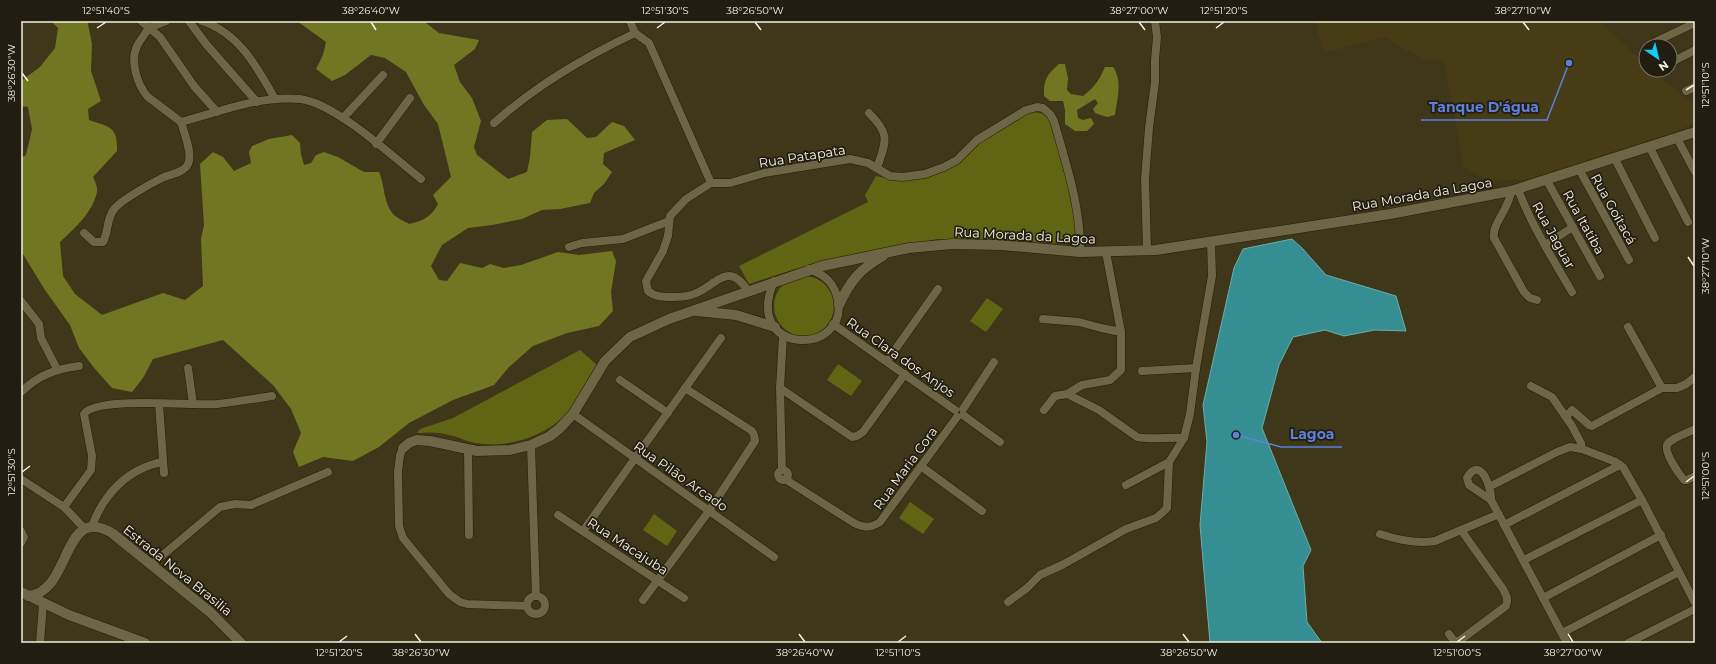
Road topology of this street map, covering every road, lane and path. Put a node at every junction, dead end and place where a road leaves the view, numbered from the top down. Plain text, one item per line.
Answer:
1 (141, 21) edge
2 (166, 21) edge
3 (189, 21) edge
4 (202, 21) edge
5 (630, 21) edge
6 (1155, 21) edge
7 (1695, 23) edge
8 (149, 28) junction
9 (634, 33) junction
10 (1663, 38) edge
11 (1695, 50) edge
12 (1678, 59) edge
13 (383, 75) dead end
14 (1695, 87) edge
15 (1686, 91) dead end
16 (410, 98) dead end
17 (275, 99) junction
18 (257, 102) junction
19 (217, 112) junction
20 (869, 113) dead end
21 (343, 118) junction
22 (181, 122) junction
23 (494, 123) dead end
24 (1695, 132) edge
25 (1677, 138) junction
26 (376, 144) junction
27 (1649, 146) junction
28 (1614, 157) junction
29 (877, 168) junction
30 (1579, 169) junction
31 (1695, 172) edge
32 (421, 178) dead end
33 (1546, 179) junction
34 (711, 183) junction
35 (1515, 190) junction
36 (669, 221) junction
37 (1688, 222) dead end
38 (1573, 227) junction
39 (84, 233) dead end
40 (1655, 238) dead end
41 (1211, 241) junction
42 (1545, 245) junction
43 (569, 248) dead end
44 (1147, 250) junction
45 (891, 251) junction
46 (1080, 252) junction
47 (1106, 252) junction
48 (1629, 260) dead end
49 (809, 269) junction
50 (1600, 276) dead end
51 (774, 281) junction
52 (938, 288) dead end
53 (748, 291) junction
54 (1572, 292) dead end
55 (1537, 300) dead end
56 (21, 301) edge
57 (839, 305) junction
58 (692, 311) junction
59 (1043, 319) dead end
60 (833, 324) junction
61 (774, 327) junction
62 (1628, 327) dead end
63 (1121, 332) junction
64 (783, 336) junction
65 (721, 338) dead end
66 (887, 361) junction
67 (994, 362) dead end
68 (79, 366) dead end
69 (188, 368) dead end
70 (1196, 368) junction
71 (57, 369) junction
72 (1142, 371) dead end
73 (905, 374) junction
74 (1695, 377) edge
75 (620, 380) dead end
76 (1531, 386) dead end
77 (685, 388) junction
78 (780, 388) junction
79 (1662, 388) junction
80 (21, 392) edge
81 (1066, 394) junction
82 (272, 396) dead end
83 (159, 404) junction
84 (193, 404) junction
85 (1044, 410) dead end
86 (668, 413) junction
87 (959, 413) junction
88 (573, 414) junction
89 (1566, 417) junction
90 (1695, 429) edge
91 (1184, 438) junction
92 (1000, 442) dead end
93 (531, 445) junction
94 (403, 448) joint
95 (468, 449) junction
96 (1582, 449) junction
97 (636, 458) junction
98 (162, 462) junction
99 (1169, 462) junction
100 (1620, 465) junction
101 (922, 467) junction
102 (328, 472) dead end
103 (164, 473) dead end
104 (1695, 476) edge
105 (21, 479) edge
106 (1126, 485) dead end
107 (1489, 487) junction
108 (1491, 500) junction
109 (1642, 500) junction
110 (64, 507) junction
111 (709, 511) junction
112 (982, 511) dead end
113 (1499, 514) junction
114 (558, 515) dead end
115 (1504, 525) junction
116 (88, 527) junction
117 (1461, 530) junction
118 (21, 531) edge
119 (583, 531) junction
120 (1380, 534) dead end
121 (469, 535) dead end
122 (1661, 535) junction
123 (21, 543) edge
124 (774, 557) dead end
125 (1524, 560) junction
126 (151, 565) junction
127 (1679, 572) junction
128 (657, 580) junction
129 (25, 594) edge
130 (536, 596) junction
131 (684, 598) dead end
132 (1543, 598) junction
133 (643, 600) dead end
134 (1008, 602) dead end
135 (1695, 603) edge
136 (43, 604) junction
137 (527, 606) junction
138 (1695, 609) edge
139 (1562, 633) junction
140 (1449, 634) dead end
141 (40, 643) edge
142 (145, 643) edge
143 (241, 643) edge
144 (1567, 643) edge
145 (1628, 643) edge

1 - 8 street
2 - 8 street
3 - 18 street
4 - 17 street
5 - 9 street
6 - 44 street
7 - 10 street
8 - 19 street
8 - 22 street
9 - 23 street
9 - 34 street
11 - 12 street
13 - 21 street
14 - 15 street
16 - 26 street
17 - 18 street
17 - 21 street
18 - 19 street
19 - 22 street
20 - 29 street
21 - 26 street
22 - 39 street
24 - 25 street, Rua Morada da Lagoa
25 - 27 street, Rua Morada da Lagoa
25 - 31 street
26 - 32 street
27 - 28 street, Rua Morada da Lagoa
27 - 37 street
28 - 30 street, Rua Morada da Lagoa
28 - 40 street
29 - 34 street, Rua Patapata
29 - 46 street, Rua Patapata
30 - 33 street, Rua Morada da Lagoa
30 - 48 street, Rua Goitacá
33 - 35 street, Rua Morada da Lagoa
33 - 38 street, Rua Itatiba
34 - 36 street
35 - 41 street, Rua Morada da Lagoa
35 - 42 street, Rua Jaguar
35 - 55 street
36 - 43 street
36 - 53 street
38 - 42 street
38 - 50 street, Rua Itatiba
41 - 44 street, Rua Morada da Lagoa
41 - 70 street
42 - 54 street, Rua Jaguar
44 - 47 street, Rua Morada da Lagoa
45 - 46 street, Rua Morada da Lagoa
45 - 49 street, Rua Morada da Lagoa
45 - 57 street
46 - 47 street, Rua Morada da Lagoa
47 - 63 street
49 - 51 street, Rua Morada da Lagoa
49 - 57 street
51 - 53 street, Rua Morada da Lagoa
51 - 61 street
52 - 66 street
53 - 58 street, Rua Morada da Lagoa
56 - 71 street
57 - 60 street
58 - 61 street
58 - 88 street, Rua Morada da Lagoa
59 - 63 street
60 - 64 street
60 - 66 street, Rua Clara dos Anjos
61 - 64 street
62 - 79 street
63 - 81 street
64 - 78 street
65 - 77 street
66 - 73 street, Rua Clara dos Anjos
67 - 87 street, Rua Maria Cora
68 - 71 street
69 - 84 street
70 - 72 street
70 - 91 street
71 - 80 street
73 - 78 street
73 - 87 street, Rua Clara dos Anjos
74 - 79 street
75 - 86 street
76 - 89 street
77 - 86 street
77 - 111 street
78 - 101 street, Rua Maria Cora
79 - 89 street
81 - 85 street
81 - 91 street
82 - 84 street
83 - 84 street
83 - 98 street
83 - 110 street
86 - 97 street
87 - 92 street, Rua Clara dos Anjos
87 - 101 street, Rua Maria Cora
88 - 93 street, Rua Morada da Lagoa
88 - 97 street, Rua Pilão Arcado
89 - 96 street
90 - 104 street
91 - 99 street
93 - 95 street, Rua Morada da Lagoa
93 - 130 street
94 - 95 street, Rua Morada da Lagoa
94 - 137 street, Rua Morada da Lagoa
95 - 121 street
96 - 100 street
96 - 107 street
97 - 111 street, Rua Pilão Arcado
97 - 119 street
98 - 103 street
98 - 116 street
99 - 106 street
99 - 134 street
100 - 109 street
100 - 115 street
101 - 112 street
102 - 126 street
105 - 110 street
107 - 108 street
107 - 108 street
108 - 113 street
109 - 122 street
109 - 125 street
110 - 116 street
111 - 124 street, Rua Pilão Arcado
111 - 128 street
113 - 115 street
113 - 117 street
114 - 119 street, Rua Macajuba
115 - 125 street
116 - 126 street, Estrada Nova Brasilia
116 - 129 street
117 - 120 street
117 - 140 street
118 - 123 street
119 - 128 street, Rua Macajuba
122 - 127 street
122 - 132 street
125 - 132 street
126 - 143 street, Estrada Nova Brasilia
127 - 135 street
127 - 139 street
128 - 131 street, Rua Macajuba
128 - 133 street
129 - 136 street
130 - 137 street
130 - 137 street
132 - 139 street
136 - 141 street
136 - 142 street
138 - 145 street
139 - 144 street

